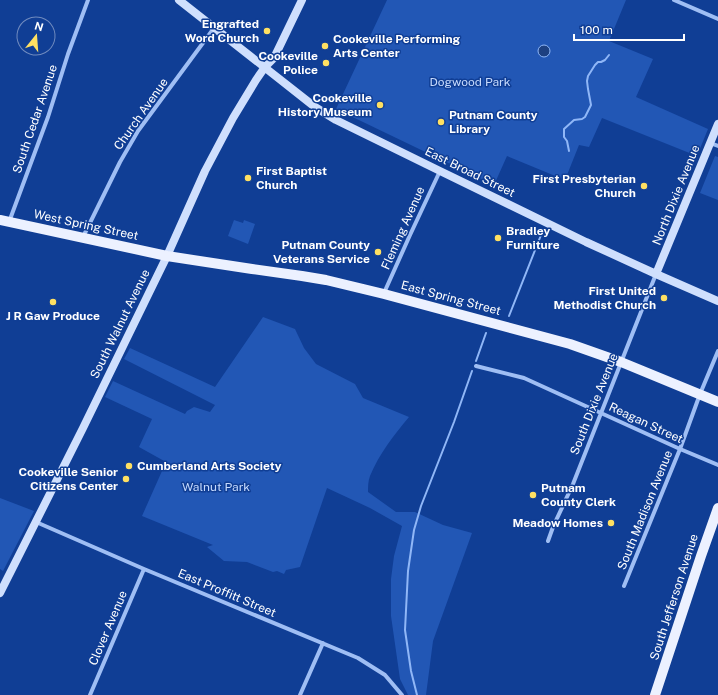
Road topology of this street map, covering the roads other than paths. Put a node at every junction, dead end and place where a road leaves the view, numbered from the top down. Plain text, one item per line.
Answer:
1 (88, 0) edge
2 (179, 0) edge
3 (302, 0) edge
4 (674, 0) edge
5 (718, 20) edge
6 (214, 28) junction
7 (265, 68) junction
8 (718, 124) edge
9 (710, 143) junction
10 (718, 146) edge
11 (440, 171) junction
12 (4, 221) edge
13 (82, 238) junction
14 (167, 256) junction
15 (656, 274) junction
16 (384, 294) junction
17 (718, 301) edge
18 (718, 351) edge
19 (621, 362) junction
20 (476, 366) dead end
21 (700, 394) junction
22 (718, 402) edge
23 (601, 413) junction
24 (680, 449) junction
25 (718, 465) edge
26 (718, 508) edge
27 (36, 522) junction
28 (548, 541) dead end
29 (144, 569) junction
30 (624, 586) dead end
31 (0, 593) edge
32 (323, 643) junction
33 (90, 695) edge
34 (300, 695) edge
35 (402, 695) edge
36 (655, 695) edge

1 - 12 street, South Cedar Avenue
2 - 6 street, East Broad Street
3 - 7 street, South Walnut Avenue
4 - 5 street
6 - 7 street, East Broad Street
6 - 13 street, Church Avenue
7 - 11 street, East Broad Street
7 - 14 street, South Walnut Avenue
8 - 9 street, North Dixie Avenue
9 - 10 street
9 - 15 street, North Dixie Avenue
11 - 15 street, East Broad Street
11 - 16 street, Fleming Avenue
12 - 13 main road, West Spring Street
13 - 14 main road, West Spring Street
14 - 16 main road, East Spring Street
14 - 27 street, South Walnut Avenue
15 - 17 street, East Broad Street
15 - 19 street, South Dixie Avenue
16 - 19 main road, East Spring Street
18 - 21 street, South Madison Avenue
19 - 21 main road, East Spring Street
19 - 23 street, South Dixie Avenue
20 - 23 street, Reagan Street
21 - 22 main road, East Spring Street
21 - 24 street, South Madison Avenue
23 - 24 street, Reagan Street
23 - 28 street, South Dixie Avenue
24 - 25 street, Reagan Street
24 - 30 street, South Madison Avenue
26 - 36 main road, South Jefferson Avenue
27 - 29 street, East Proffitt Street
27 - 31 street, South Walnut Avenue
29 - 32 street, East Proffitt Street
29 - 33 street, Clover Avenue
32 - 34 street
32 - 35 street, East Proffitt Street

